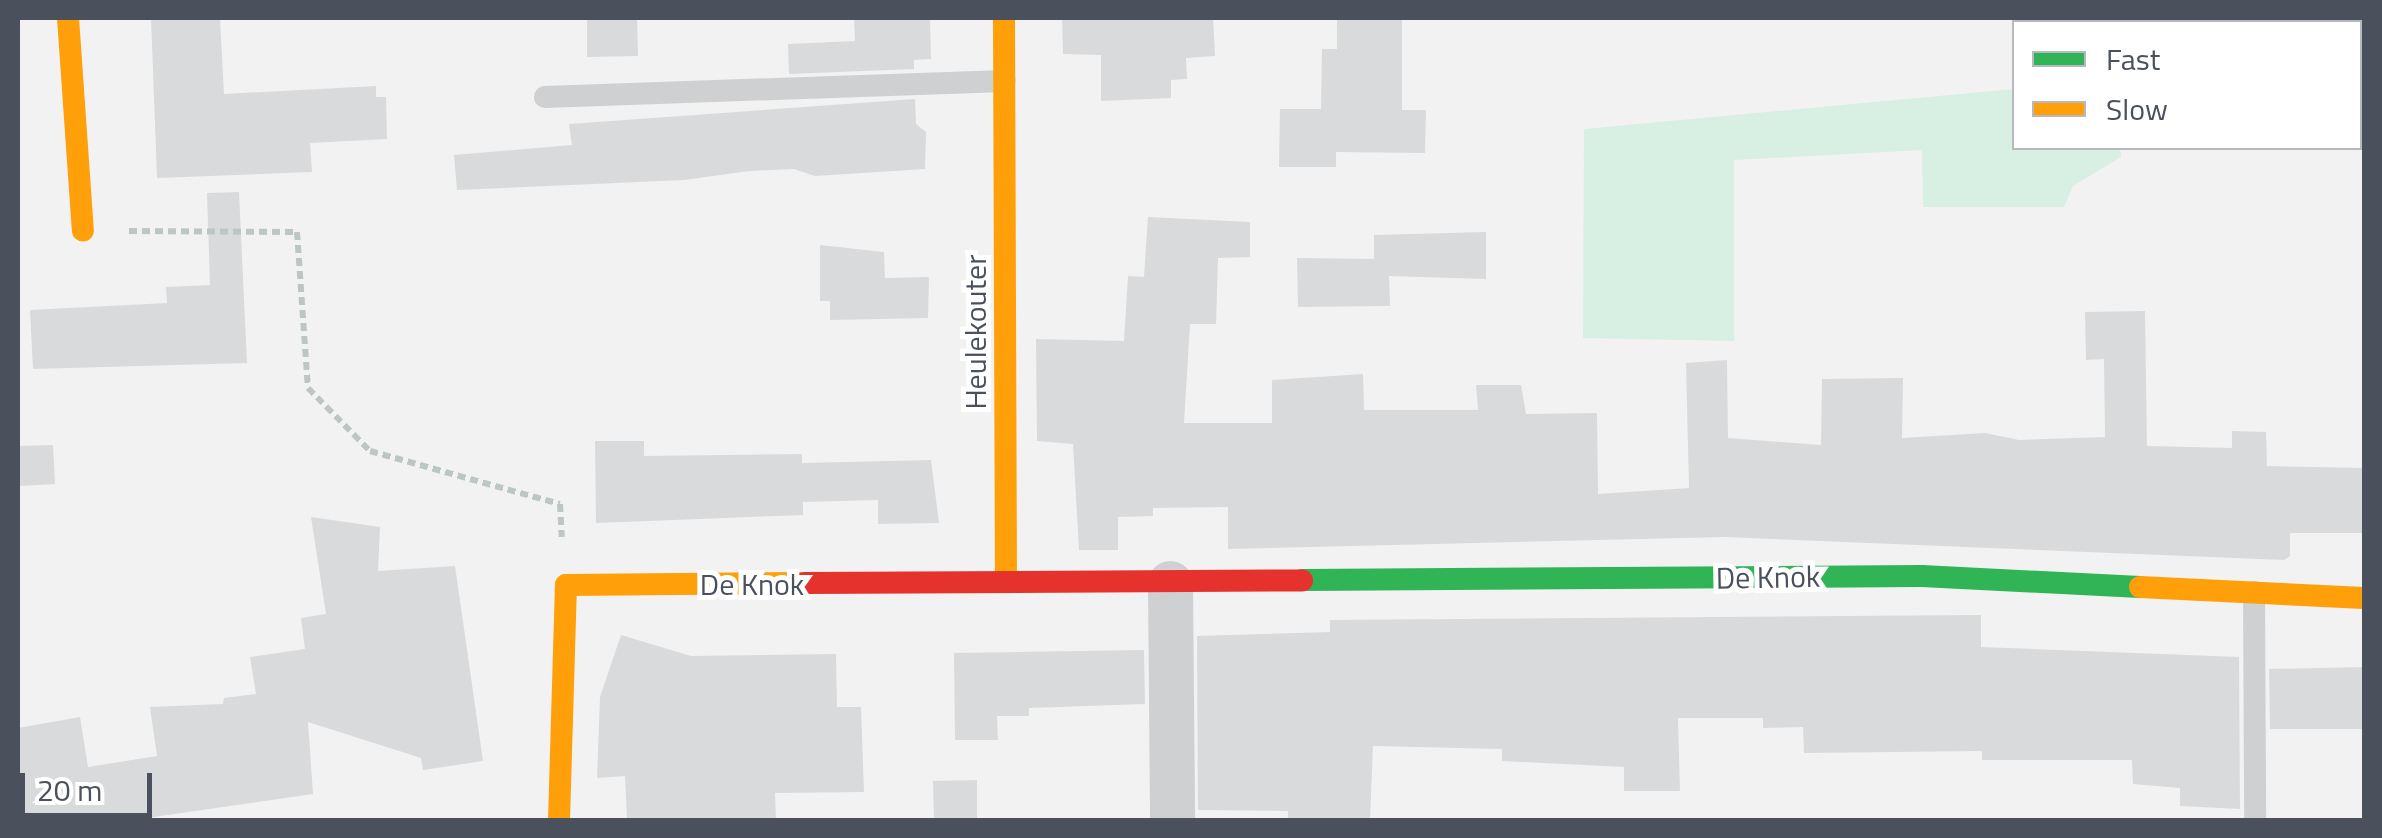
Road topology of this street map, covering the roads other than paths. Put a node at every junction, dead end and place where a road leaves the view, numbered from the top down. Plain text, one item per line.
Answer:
1 (68, 18) edge
2 (1004, 18) edge
3 (1005, 81) junction
4 (545, 97) dead end
5 (83, 230) road end
6 (1006, 582) junction
7 (1170, 583) junction
8 (2254, 592) junction
9 (2364, 598) edge
10 (552, 820) edge
11 (1172, 820) edge
12 (2255, 820) edge

1 - 5 street
2 - 3 street, Heulekouter
3 - 4 lane
3 - 6 street, Heulekouter
6 - 7 street, De Knok
6 - 10 street, De Knok
7 - 8 street, De Knok
7 - 11 street
8 - 9 street, De Knok
8 - 12 lane

